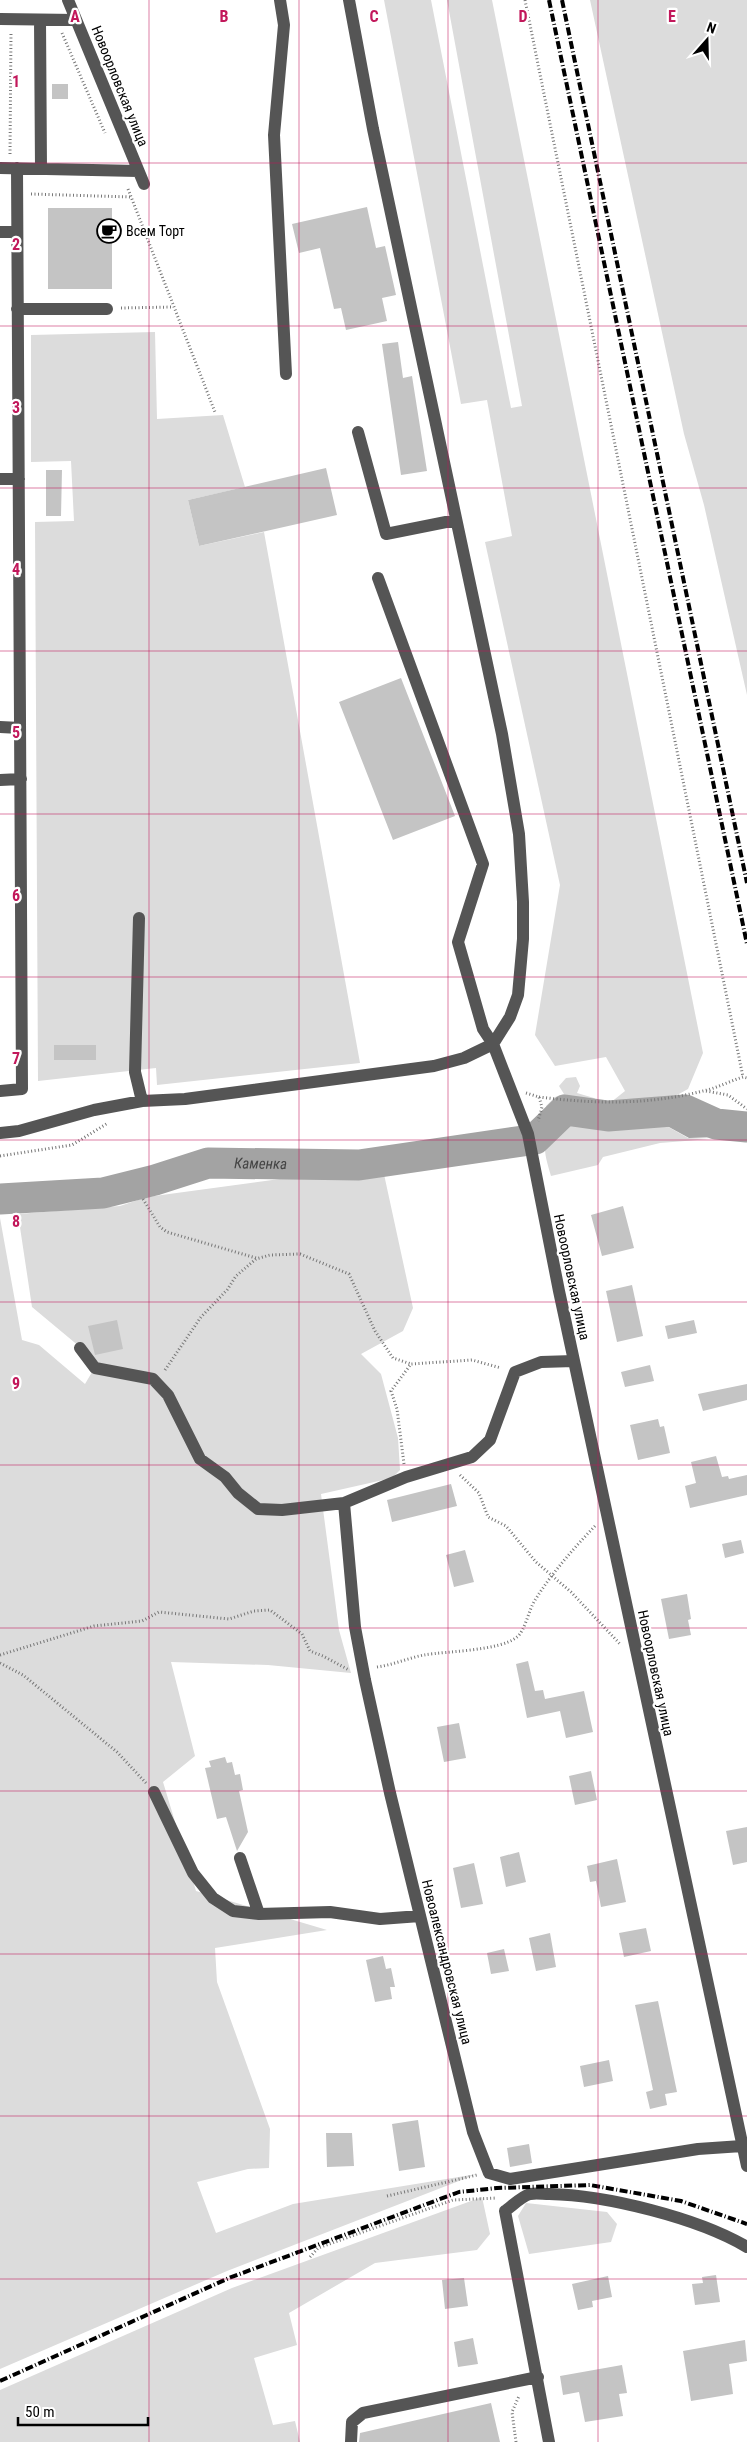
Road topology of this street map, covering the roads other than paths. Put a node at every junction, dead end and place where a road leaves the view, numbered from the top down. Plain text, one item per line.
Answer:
1 (68, 0) edge
2 (280, 0) edge
3 (349, 0) edge
4 (6, 19) edge
5 (40, 20) junction
6 (76, 20) junction
7 (0, 168) edge
8 (18, 168) junction
9 (41, 169) junction
10 (138, 171) junction
11 (144, 184) dead end
12 (0, 232) edge
13 (17, 232) junction
14 (17, 309) junction
15 (107, 309) road end
16 (286, 374) dead end
17 (358, 432) dead end
18 (0, 479) edge
19 (19, 479) junction
20 (456, 520) junction
21 (378, 578) dead end
22 (0, 727) edge
23 (20, 728) junction
24 (0, 780) edge
25 (21, 780) junction
26 (139, 918) dead end
27 (493, 1044) junction
28 (0, 1091) edge
29 (142, 1101) junction
30 (0, 1133) edge
31 (80, 1348) dead end
32 (574, 1361) junction
33 (344, 1503) junction
34 (154, 1792) road end
35 (240, 1858) dead end
36 (259, 1914) junction
37 (420, 1916) junction
38 (742, 2146) junction
39 (747, 2166) edge
40 (747, 2247) edge
41 (532, 2378) junction
42 (351, 2442) edge
43 (548, 2442) edge

1 - 6 street, Новоорловская улица
2 - 16 street
3 - 20 street
4 - 5 street
5 - 6 street
5 - 9 street
6 - 10 street, Новоорловская улица
7 - 8 street
8 - 9 street
8 - 13 street
9 - 10 street
10 - 11 street, Новоорловская улица
12 - 13 street
13 - 14 street
14 - 15 street
14 - 19 street
17 - 20 street
18 - 19 street
19 - 23 street
20 - 27 street
21 - 27 street, Новоорловская улица
22 - 23 street
23 - 25 street
24 - 25 street
25 - 28 street
26 - 29 street
27 - 29 street
27 - 32 street, Новоорловская улица
29 - 30 street
31 - 33 street
32 - 33 street
32 - 38 street, Новоорловская улица
33 - 37 street, Новоалександровская улица
34 - 36 street
35 - 36 street
36 - 37 street
37 - 38 street, Новоалександровская улица
38 - 39 street, Новоорловская улица
40 - 41 street
41 - 42 street
41 - 43 street

